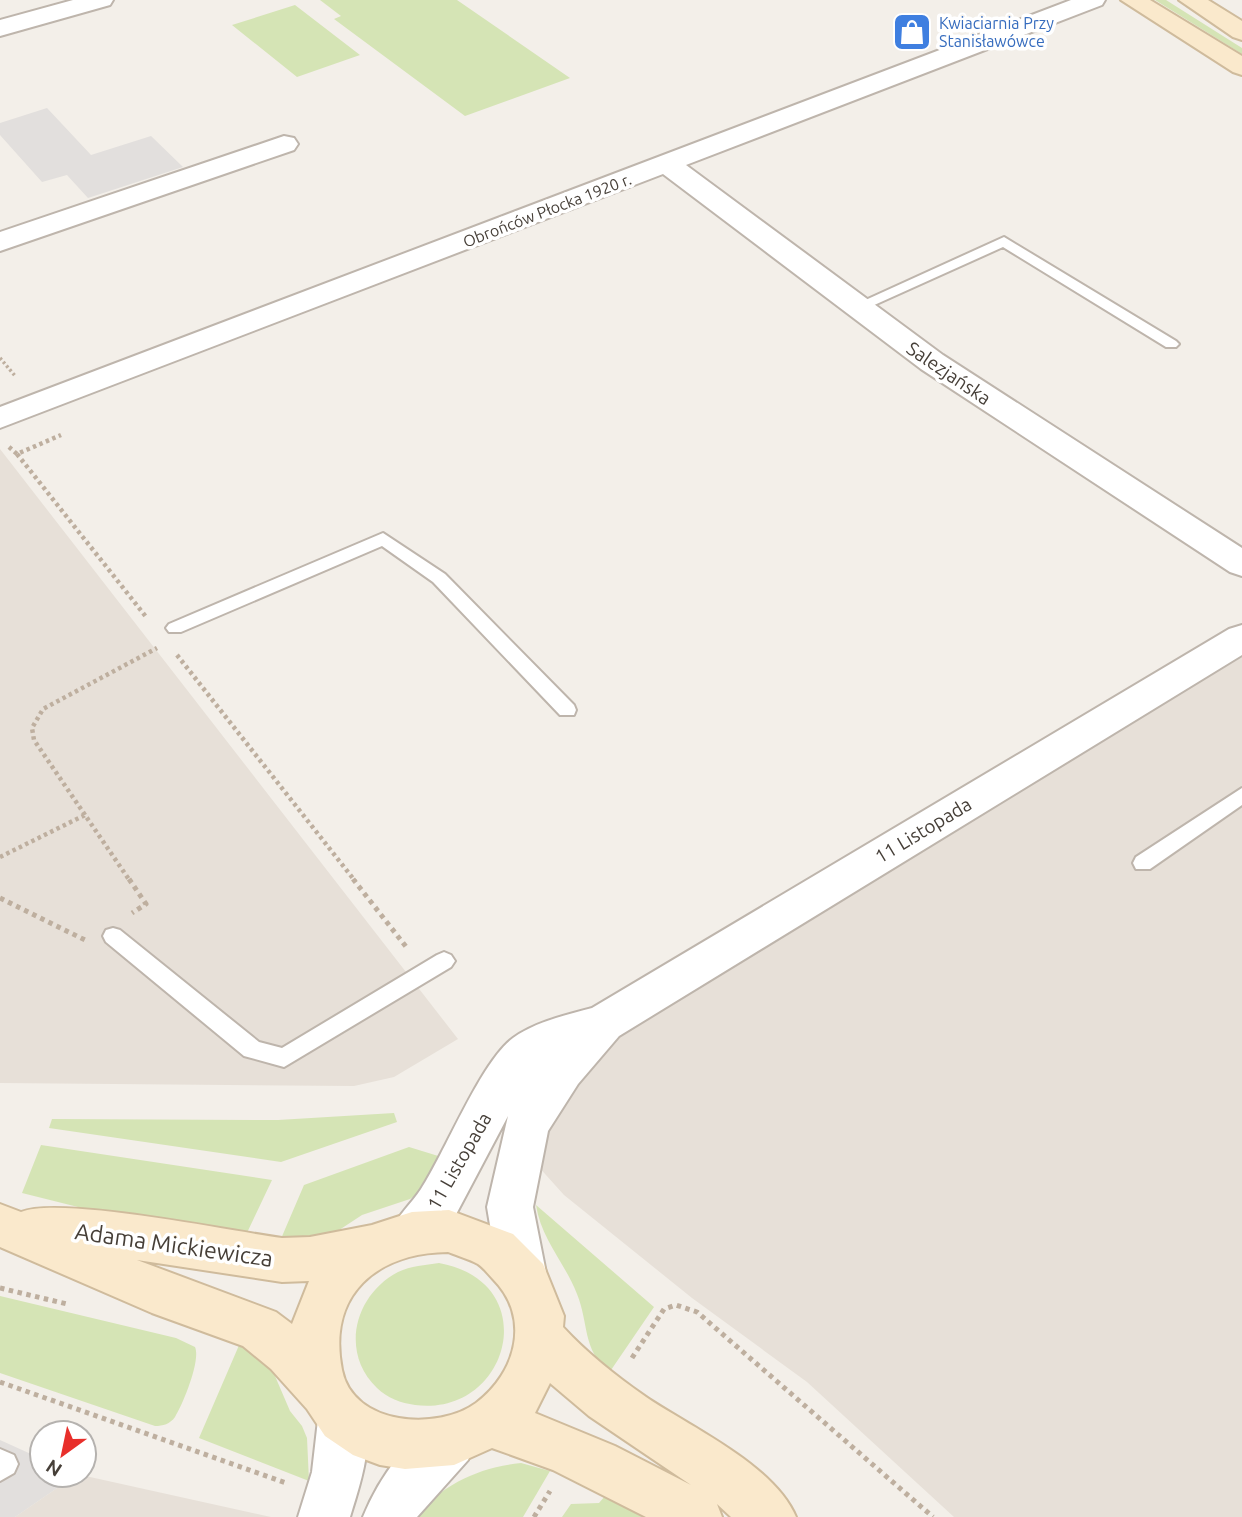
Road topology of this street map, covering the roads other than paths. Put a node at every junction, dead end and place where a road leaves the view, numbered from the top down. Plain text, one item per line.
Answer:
1 (101, 0) edge
2 (1093, 0) edge
3 (1133, 0) edge
4 (1191, 0) edge
5 (0, 28) edge
6 (1242, 32) edge
7 (1242, 67) edge
8 (284, 145) dead end
9 (668, 165) junction
10 (0, 242) edge
11 (856, 308) junction
12 (1171, 344) dead end
13 (0, 418) edge
14 (1242, 564) edge
15 (171, 635) road end
16 (1242, 638) edge
17 (567, 710) dead end
18 (1242, 795) edge
19 (1143, 863) dead end
20 (104, 936) road end
21 (434, 966) road end
22 (604, 1023) junction
23 (6, 1226) edge
24 (395, 1239) junction
25 (522, 1273) junction
26 (541, 1339) junction
27 (336, 1410) junction
28 (471, 1433) junction
29 (0, 1462) edge
30 (0, 1468) edge
31 (327, 1507) edge
32 (389, 1517) edge
33 (696, 1517) edge
34 (770, 1517) edge

1 - 5 street
2 - 9 street, Obrońców Płocka 1920 r.
3 - 7 street
4 - 6 street
8 - 10 street
9 - 11 street, Salezjańska
9 - 13 street, Obrońców Płocka 1920 r.
11 - 12 lane
11 - 14 street, Salezjańska
15 - 17 lane
16 - 22 street, 11 Listopada
18 - 19 lane
20 - 21 lane
22 - 24 street, 11 Listopada
22 - 25 street, 11 Listopada
23 - 24 street, Adama Mickiewicza
23 - 27 street, Adama Mickiewicza
24 - 25 street
24 - 27 street
25 - 26 street
26 - 28 street
26 - 34 street
27 - 28 street
27 - 31 street
28 - 32 street
28 - 33 street
29 - 30 lane

